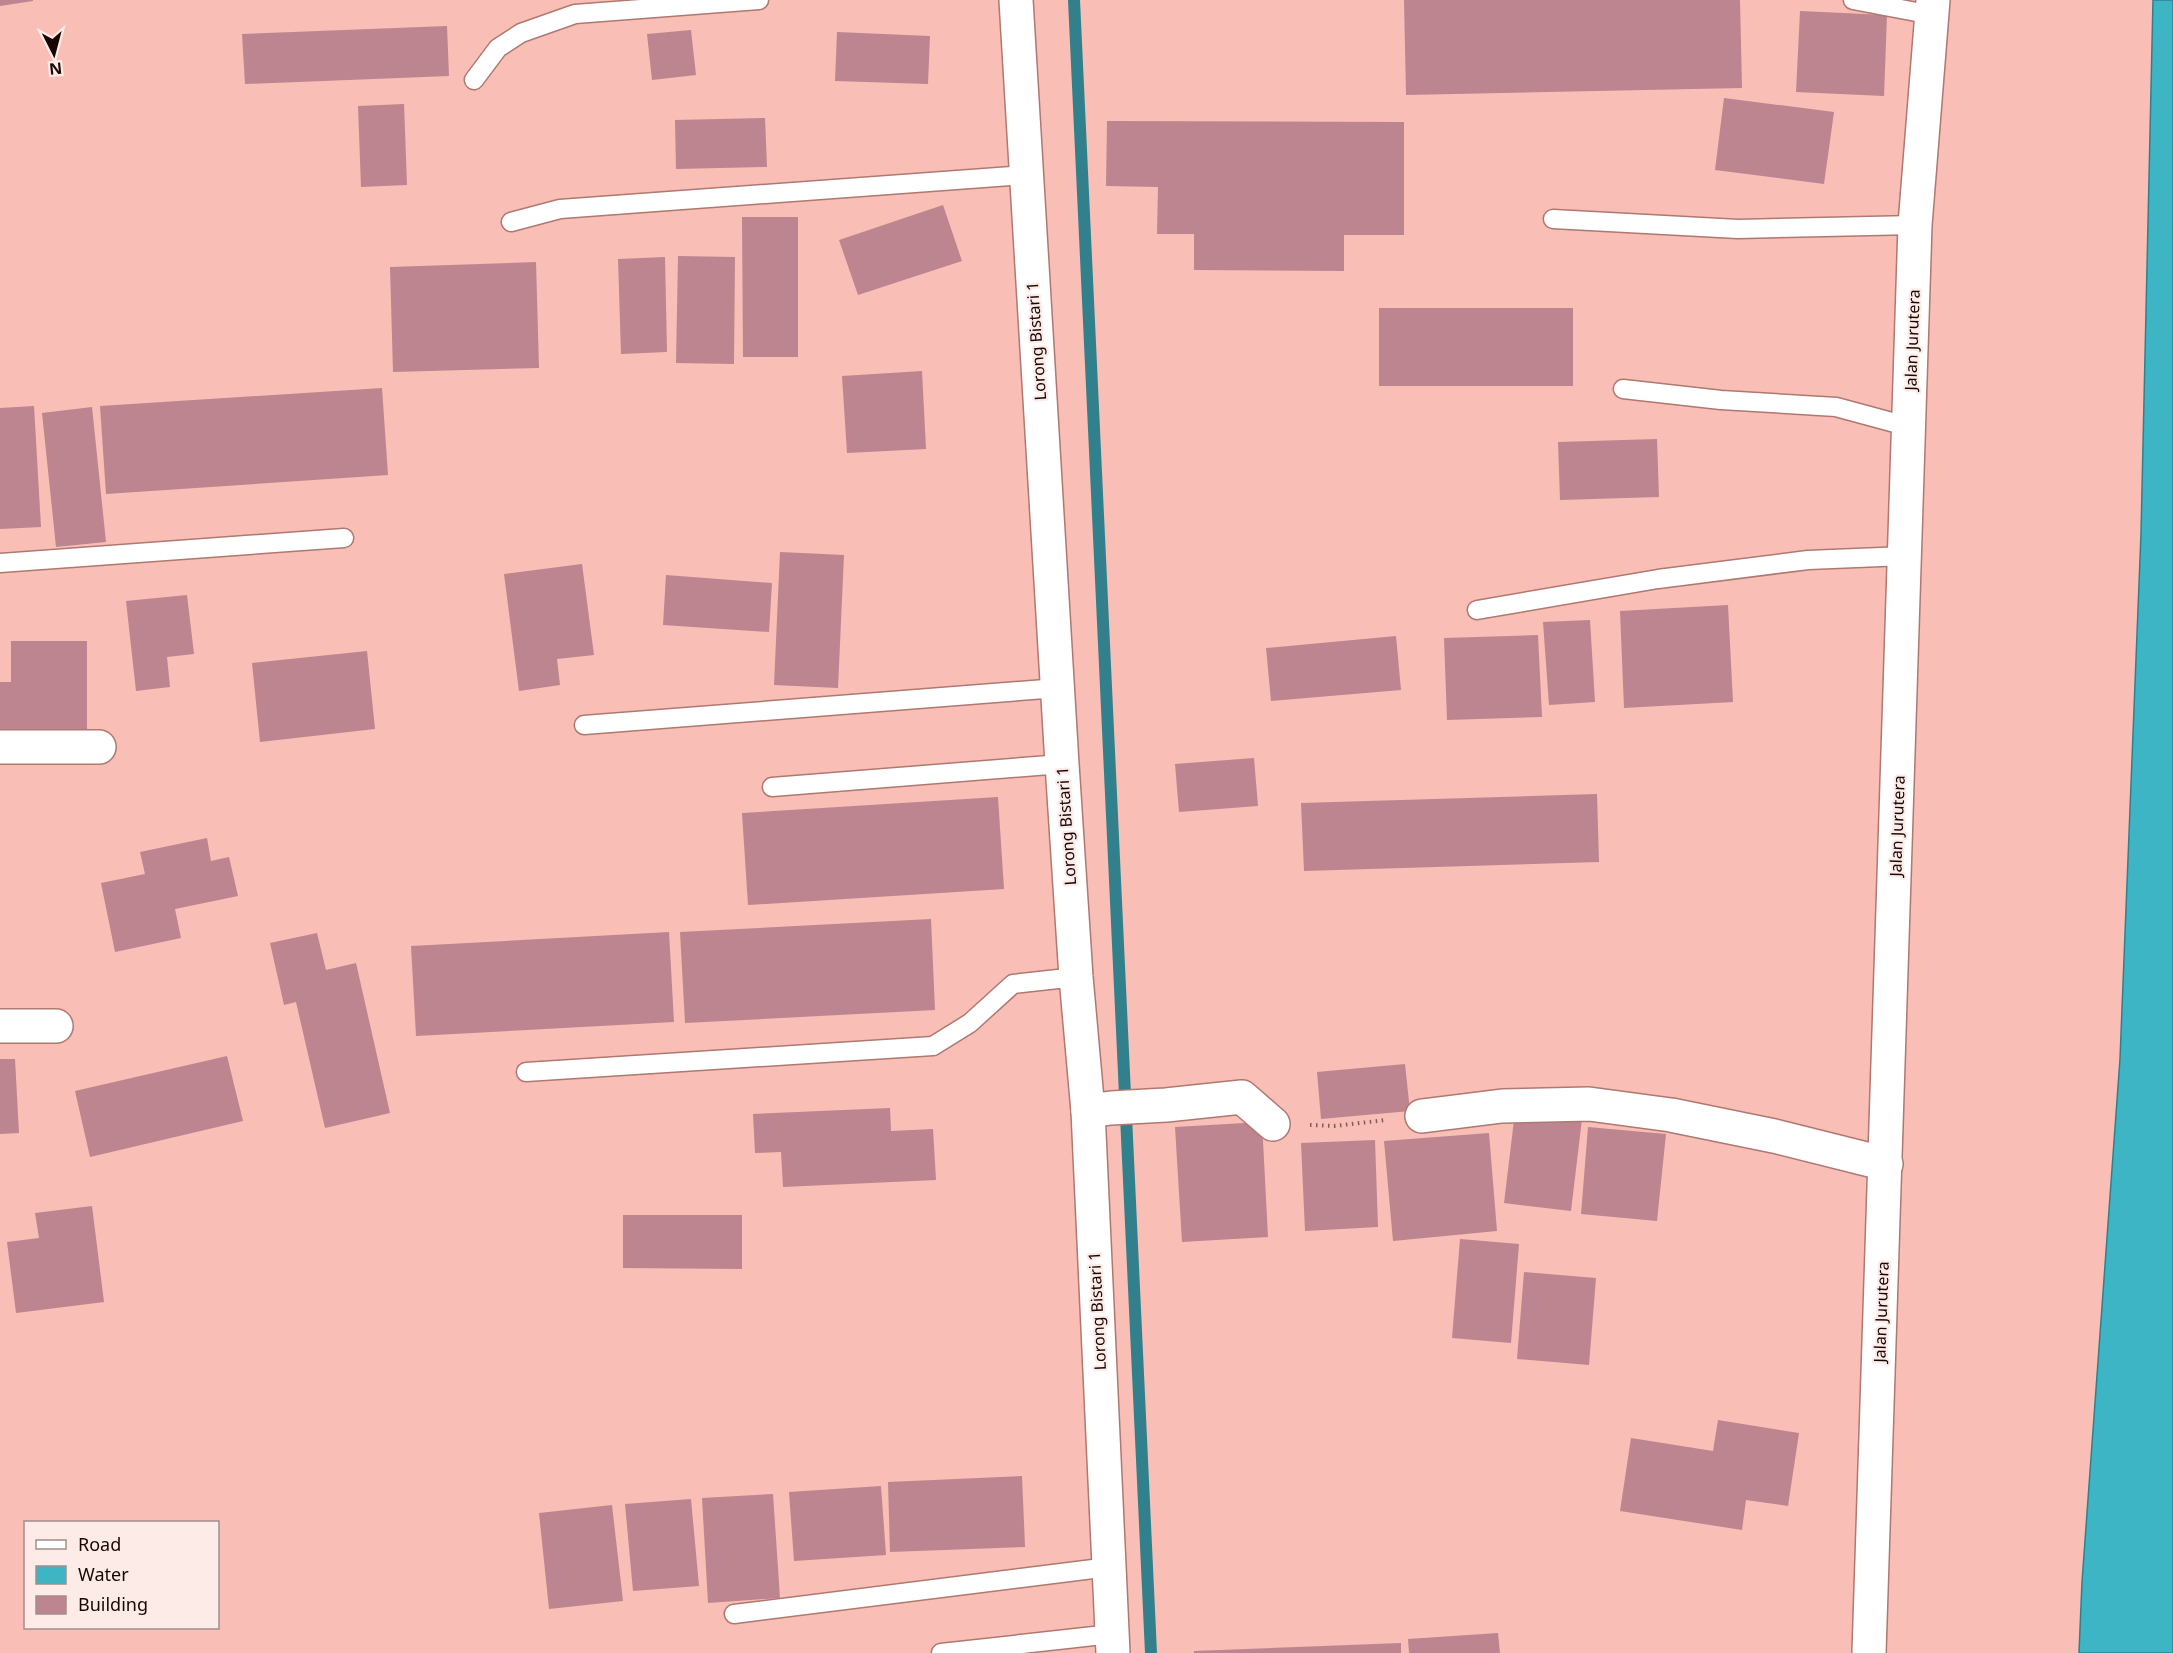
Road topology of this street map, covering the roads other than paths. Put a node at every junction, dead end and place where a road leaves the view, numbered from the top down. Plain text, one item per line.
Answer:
1 (759, 0) edge
2 (1016, 0) edge
3 (1853, 0) edge
4 (1933, 7) edge
5 (474, 80) dead end
6 (1025, 175) junction
7 (1553, 219) dead end
8 (511, 222) dead end
9 (1916, 225) junction
10 (1623, 389) dead end
11 (1910, 427) junction
12 (344, 538) dead end
13 (1905, 556) junction
14 (0, 563) edge
15 (1477, 610) dead end
16 (1058, 688) junction
17 (584, 725) dead end
18 (0, 747) edge
19 (99, 747) dead end
20 (1062, 764) junction
21 (772, 787) dead end
22 (1076, 977) junction
23 (0, 1026) edge
24 (56, 1026) dead end
25 (526, 1072) dead end
26 (1099, 1110) junction
27 (1422, 1116) road end
28 (1273, 1124) road end
29 (1886, 1164) junction
30 (1109, 1567) junction
31 (734, 1614) dead end
32 (1113, 1644) edge
33 (941, 1653) edge
34 (1869, 1653) edge

1 - 5 lane
2 - 6 street, Lorong Bistari 1
3 - 4 lane
4 - 9 street, Jalan Jurutera
6 - 8 lane
6 - 16 street, Lorong Bistari 1
7 - 9 lane
9 - 11 street, Jalan Jurutera
10 - 11 lane
11 - 13 street, Jalan Jurutera
12 - 14 lane
13 - 15 lane
13 - 29 street, Jalan Jurutera
16 - 17 lane
16 - 20 street, Lorong Bistari 1
18 - 19 street
20 - 21 lane
20 - 22 street, Lorong Bistari 1
22 - 25 lane
22 - 26 street, Lorong Bistari 1
23 - 24 street
26 - 28 street
26 - 30 street, Lorong Bistari 1
27 - 29 street
29 - 34 street, Jalan Jurutera
30 - 31 lane
30 - 32 street, Lorong Bistari 1
32 - 33 lane

